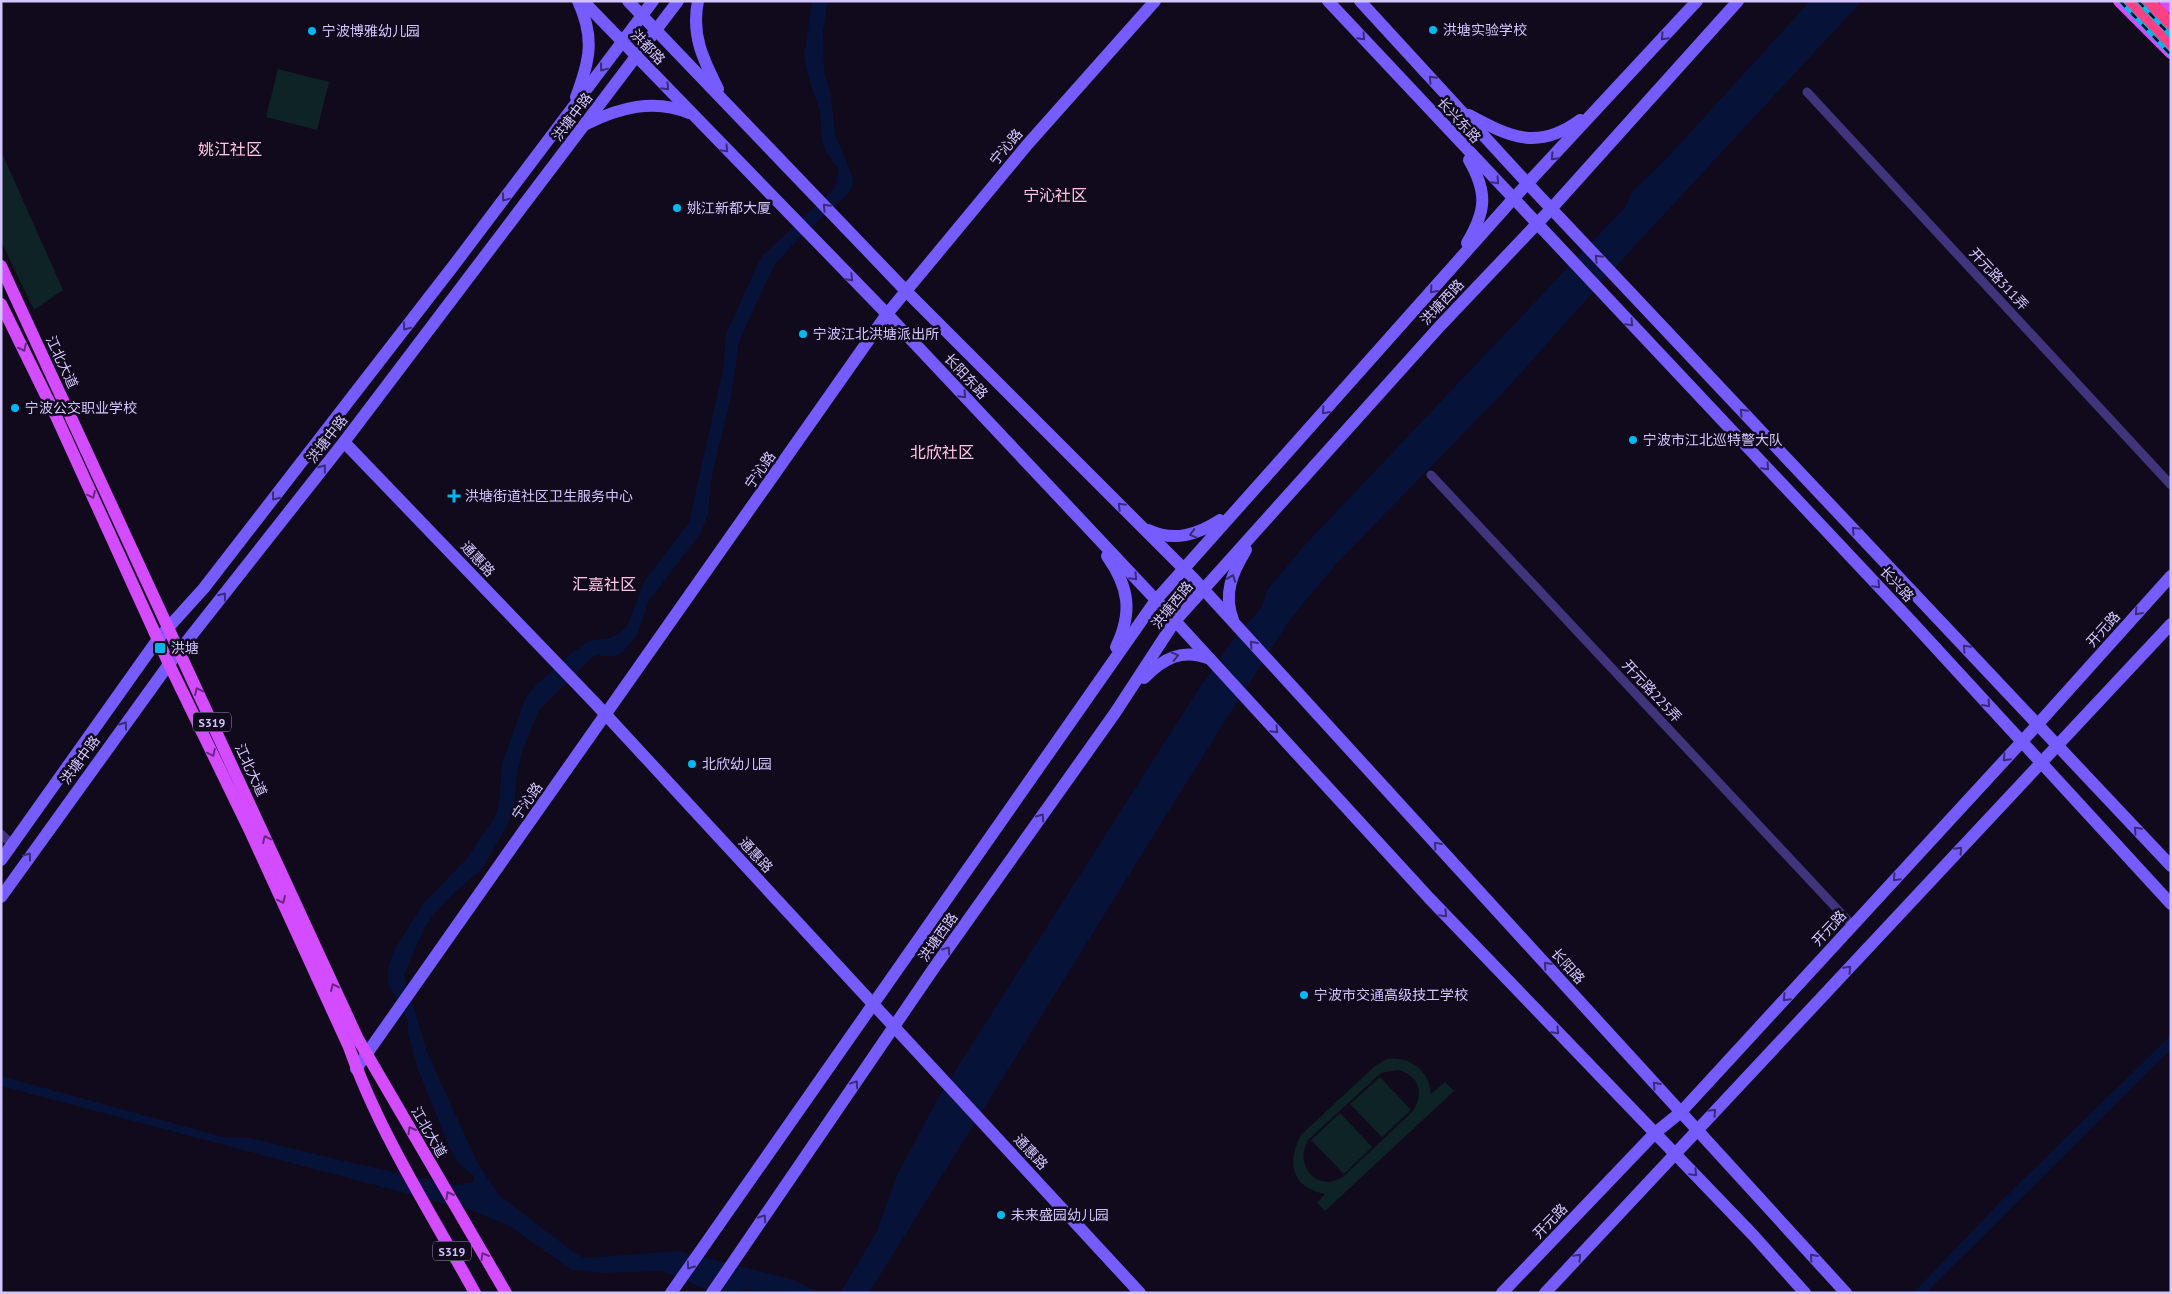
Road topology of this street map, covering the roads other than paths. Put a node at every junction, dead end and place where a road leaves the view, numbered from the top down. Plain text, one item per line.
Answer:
1 (578, 1) edge
2 (583, 1) edge
3 (628, 1) edge
4 (653, 1) edge
5 (678, 1) edge
6 (698, 1) edge
7 (1155, 1) edge
8 (1328, 1) edge
9 (1360, 1) edge
10 (1697, 1) edge
11 (1738, 1) edge
12 (2119, 1) edge
13 (2130, 1) edge
14 (2147, 1) edge
15 (2165, 1) edge
16 (2171, 7) edge
17 (642, 15) junction
18 (2171, 26) edge
19 (657, 30) junction
20 (622, 42) junction
21 (2171, 43) edge
22 (2171, 53) edge
23 (636, 56) junction
24 (1807, 92) dead end
25 (724, 100) junction
26 (1604, 102) junction
27 (570, 111) junction
28 (1461, 111) junction
29 (692, 114) junction
30 (584, 125) junction
31 (1457, 139) junction
32 (1528, 184) junction
33 (1513, 199) junction
34 (1551, 209) junction
35 (1536, 224) junction
36 (1584, 243) joint
37 (1569, 259) joint
38 (1, 266) edge
39 (1453, 267) junction
40 (907, 292) junction
41 (1, 304) edge
42 (887, 314) junction
43 (344, 442) junction
44 (1431, 475) dead end
45 (2171, 485) edge
46 (1235, 511) junction
47 (1080, 520) junction
48 (1142, 527) junction
49 (1257, 530) junction
50 (1183, 568) junction
51 (2171, 576) edge
52 (1204, 590) junction
53 (1156, 600) junction
54 (1176, 621) junction
55 (2171, 624) edge
56 (168, 627) junction
57 (1237, 627) junction
58 (158, 639) junction
59 (179, 651) junction
60 (1212, 662) junction
61 (169, 664) junction
62 (1101, 678) junction
63 (1125, 697) junction
64 (606, 715) junction
65 (2038, 724) junction
66 (2021, 741) junction
67 (2058, 746) junction
68 (2041, 763) junction
69 (1, 834) edge
70 (12, 844) junction
71 (1, 860) edge
72 (2171, 866) edge
73 (1, 897) edge
74 (2171, 904) edge
75 (1852, 925) junction
76 (873, 1004) junction
77 (894, 1026) junction
78 (366, 1053) junction
79 (356, 1069) junction
80 (1681, 1112) junction
81 (1697, 1129) junction
82 (1655, 1133) junction
83 (1674, 1153) junction
84 (674, 1288) edge
85 (475, 1293) edge
86 (506, 1293) edge
87 (712, 1293) edge
88 (1140, 1293) edge
89 (1502, 1293) edge
90 (1545, 1293) edge
91 (1805, 1293) edge
92 (1846, 1293) edge

1 - 27 main road
2 - 20 main road, 洪都路
3 - 17 main road, 洪都路
4 - 17 main road, 洪塘中路
5 - 19 main road, 洪塘中路
6 - 25 main road
7 - 40 main road, 宁沁路
8 -> 31 main road, 长兴东路
28 -> 9 main road, 长兴东路
10 -> 26 main road, 洪塘西路
11 - 34 main road, 洪塘西路
12 - 22 main road
13 - 21 highway
14 - 18 highway
15 - 16 main road
17 - 19 main road, 洪都路
17 - 20 main road, 洪塘中路
19 - 23 main road, 洪塘中路
19 - 25 main road, 洪都路
20 - 23 main road, 洪都路
20 -> 27 main road, 洪塘中路
23 -> 29 main road, 洪都路
23 - 30 main road, 洪塘中路
24 - 45 street, 开元路311弄
40 -> 25 main road, 长阳东路
26 - 28 main road
26 -> 32 main road, 洪塘西路
27 -> 56 main road, 洪塘中路
28 - 32 main road, 长兴东路
29 - 30 main road
29 -> 42 main road, 长阳东路
30 - 43 main road, 洪塘中路
31 -> 33 main road, 长兴东路
31 - 39 main road
32 - 33 main road, 洪塘西路
32 - 34 main road, 长兴东路
33 - 35 main road, 长兴东路
33 - 39 main road, 洪塘西路
34 - 35 main road, 洪塘西路
34 - 36 main road, 长兴东路
35 - 37 main road, 长兴东路
35 - 49 main road, 洪塘西路
65 -> 36 main road, 长兴路
37 -> 66 main road, 长兴路
38 - 56 main road, 江北大道 / S319
39 -> 46 main road, 洪塘西路
40 - 42 main road, 宁沁路
48 -> 40 main road, 长阳东路
41 -> 58 main road, 江北大道 / S319
42 -> 47 main road, 长阳东路
42 - 64 main road, 宁沁路
59 -> 43 main road, 洪塘中路
43 - 64 main road, 通惠路
44 - 75 street, 开元路225弄
46 -> 48 main road
46 - 50 main road, 洪塘西路
47 -> 53 main road, 长阳东路
47 - 62 main road
48 - 50 main road, 长阳东路
49 - 52 main road, 洪塘西路
57 -> 49 main road
50 - 52 main road, 长阳东路
50 - 53 main road, 洪塘西路
51 -> 65 main road, 开元路
52 - 54 main road, 洪塘西路
52 - 57 main road, 长阳东路
53 - 54 main road, 长阳东路
53 - 62 main road, 洪塘西路
54 - 60 main road, 长阳东路
54 - 63 main road, 洪塘西路
55 - 67 main road
56 - 58 main road, 洪塘中路
56 - 59 main road, 江北大道 / S319
80 -> 57 main road, 长阳路
58 - 61 main road, 江北大道 / S319
58 - 70 main road, 洪塘中路
59 - 61 main road, 洪塘中路
78 -> 59 main road, 江北大道 / S319
63 -> 60 main road
60 -> 82 main road, 长阳东路
73 -> 61 main road, 洪塘中路
61 -> 79 main road, 江北大道 / S319
62 - 76 main road, 洪塘西路
77 -> 63 main road, 洪塘西路
64 - 76 main road, 通惠路
64 - 78 main road, 宁沁路
65 - 66 main road, 开元路
65 - 67 main road, 长兴路
66 - 68 main road, 长兴路
66 -> 75 main road, 开元路
67 - 68 main road
72 -> 67 main road, 长兴路
68 - 74 main road, 长兴路
81 -> 68 main road
69 - 70 street
70 - 71 main road, 洪塘中路
75 -> 80 main road, 开元路
76 - 77 main road, 通惠路
76 -> 84 main road, 洪塘西路
87 -> 77 main road, 洪塘西路
77 - 88 main road, 通惠路
78 - 79 main road, 宁沁路
86 -> 78 main road, 江北大道 / S319
79 - 85 main road, 江北大道 / S319
80 - 81 main road, 长阳路
80 - 82 main road, 开元路
81 - 83 main road
92 -> 81 main road, 长阳路
82 - 83 main road
82 - 89 main road, 开元路
90 -> 83 main road
83 -> 91 main road

